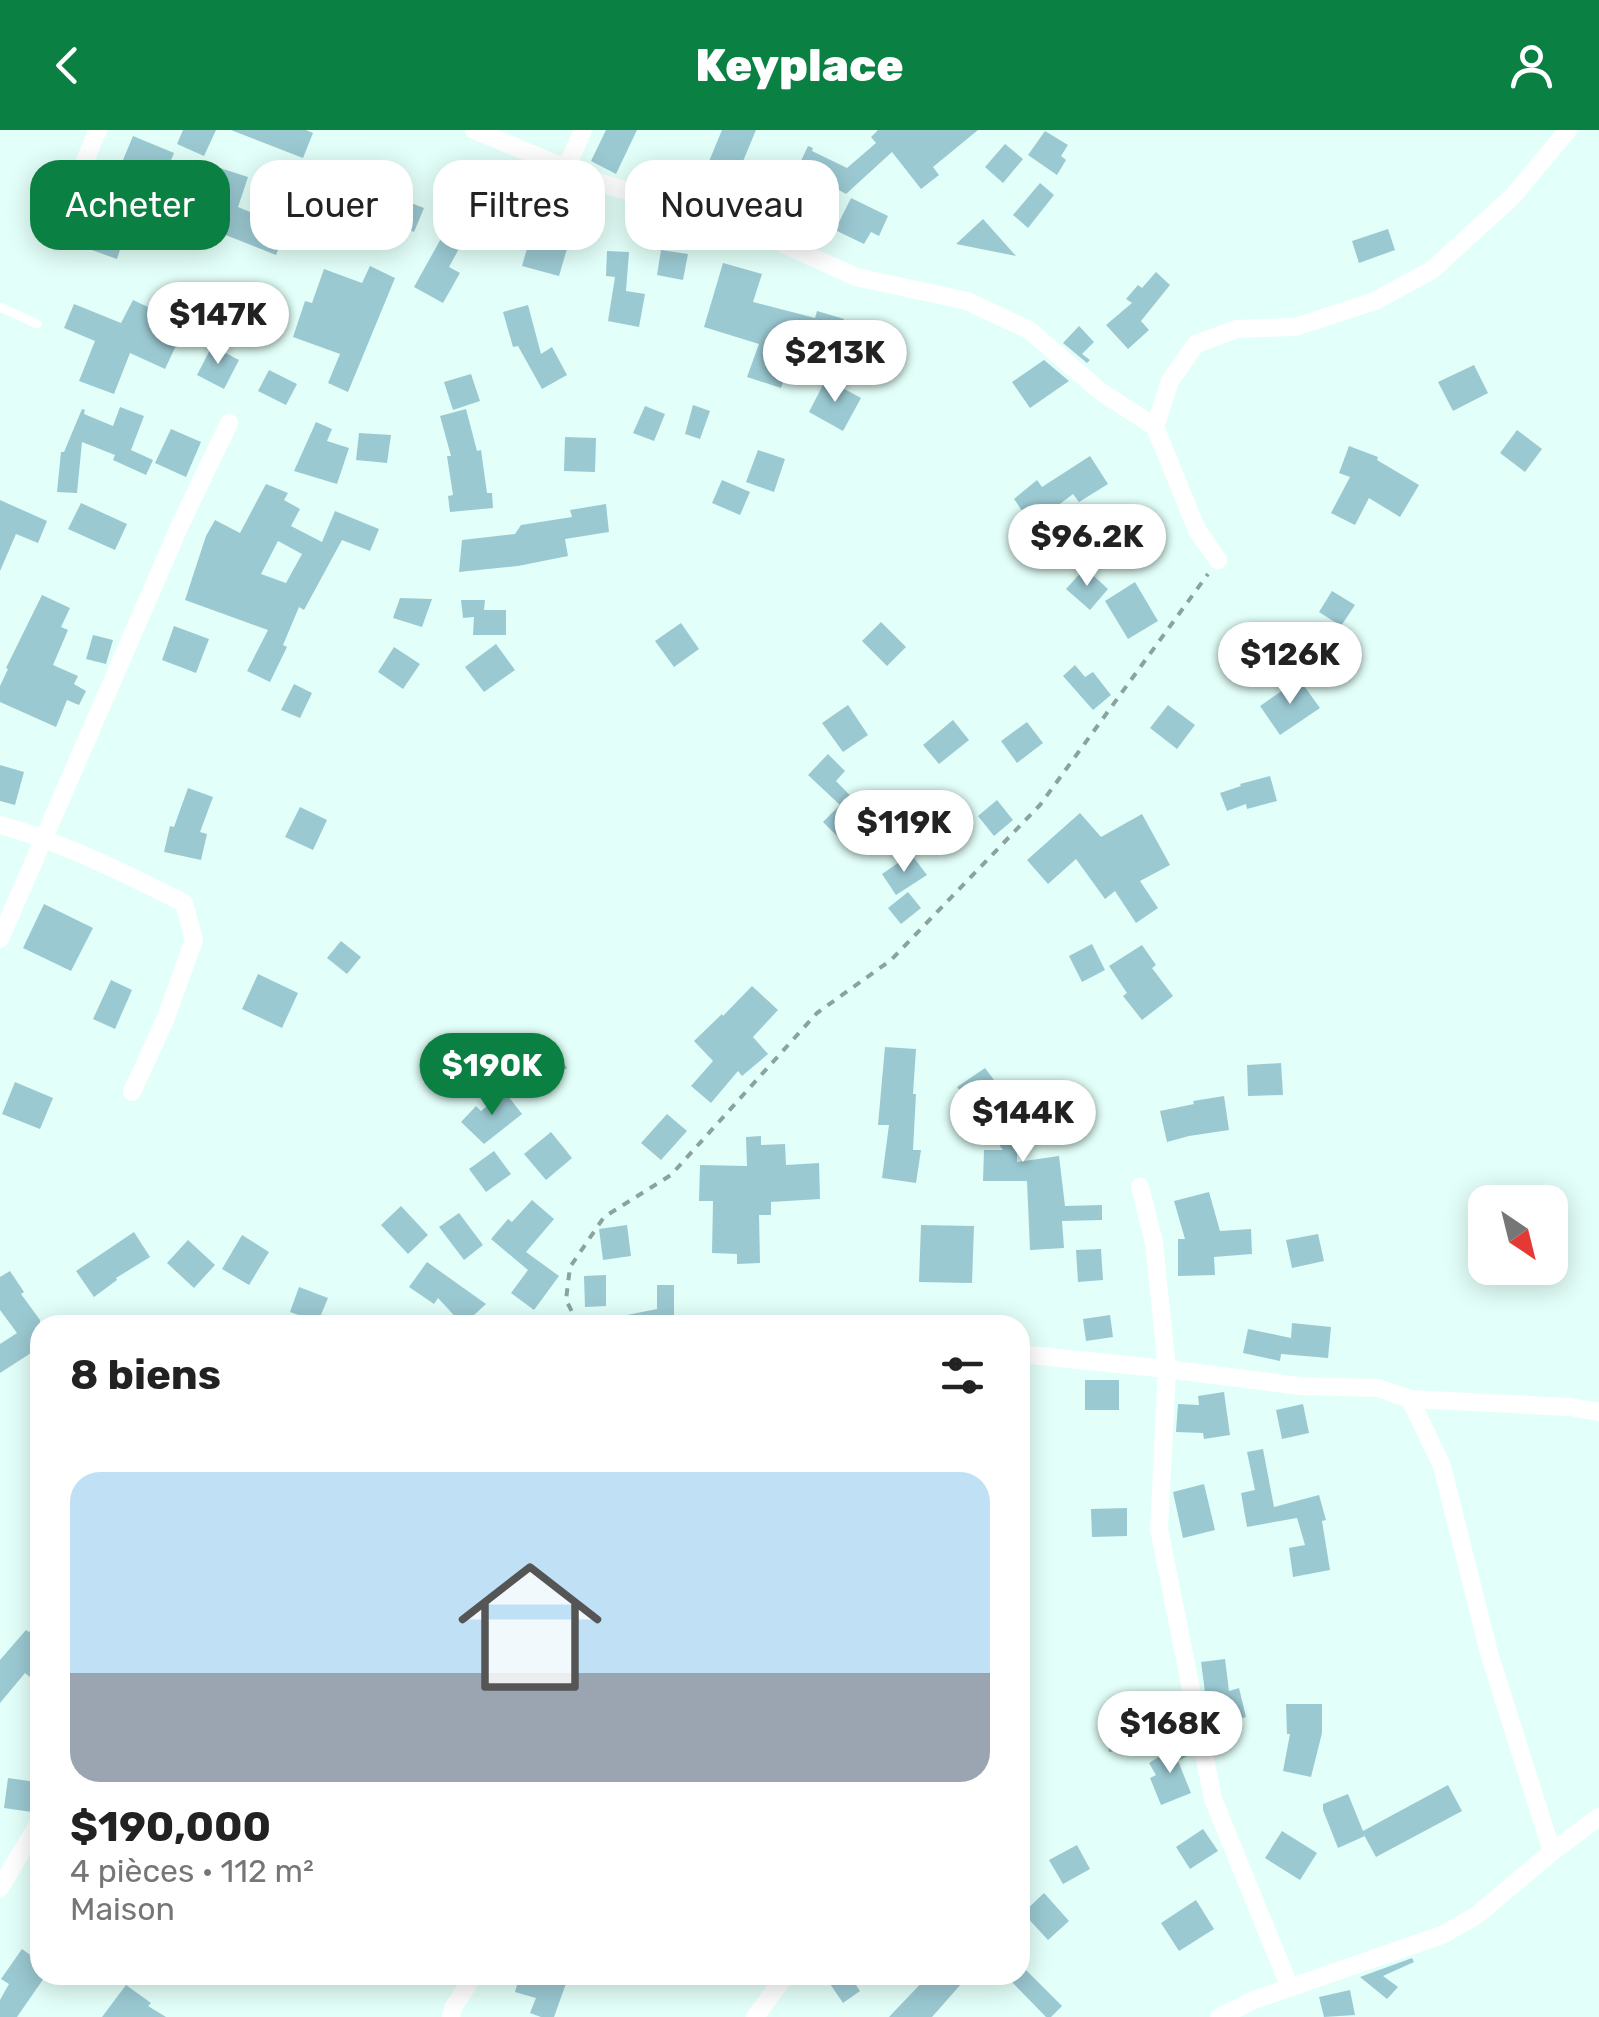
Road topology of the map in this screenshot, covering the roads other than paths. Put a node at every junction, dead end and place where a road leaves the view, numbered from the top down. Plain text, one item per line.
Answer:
1 (98, 130) edge
2 (474, 130) edge
3 (584, 130) edge
4 (1568, 130) edge
5 (85, 160) edge
6 (547, 160) edge
7 (570, 160) edge
8 (605, 184) edge
9 (0, 307) edge
10 (37, 324) dead end
11 (229, 423) dead end
12 (1155, 428) junction
13 (1218, 560) road end
14 (0, 825) edge
15 (44, 838) junction
16 (0, 938) edge
17 (132, 1092) dead end
18 (1140, 1187) dead end
19 (1030, 1355) edge
20 (1167, 1368) junction
21 (1410, 1400) junction
22 (1599, 1412) edge
23 (1599, 1817) edge
24 (30, 1838) edge
25 (1552, 1852) junction
26 (0, 1888) edge
27 (468, 1985) edge
28 (779, 1985) edge
29 (1290, 1988) junction
30 (451, 2017) edge
31 (755, 2017) edge
32 (1219, 2017) edge

1 - 5 street
2 - 6 street
3 - 7 street
4 - 12 street
8 - 12 street
9 - 10 lane
11 - 15 street
12 - 13 street
14 - 15 street
15 - 16 street
15 - 17 street
18 - 20 street
19 - 20 street
20 - 21 street
20 - 29 street
21 - 22 street
21 - 25 street
23 - 25 street
24 - 26 street
25 - 29 street
27 - 30 street
28 - 31 street
29 - 32 street

